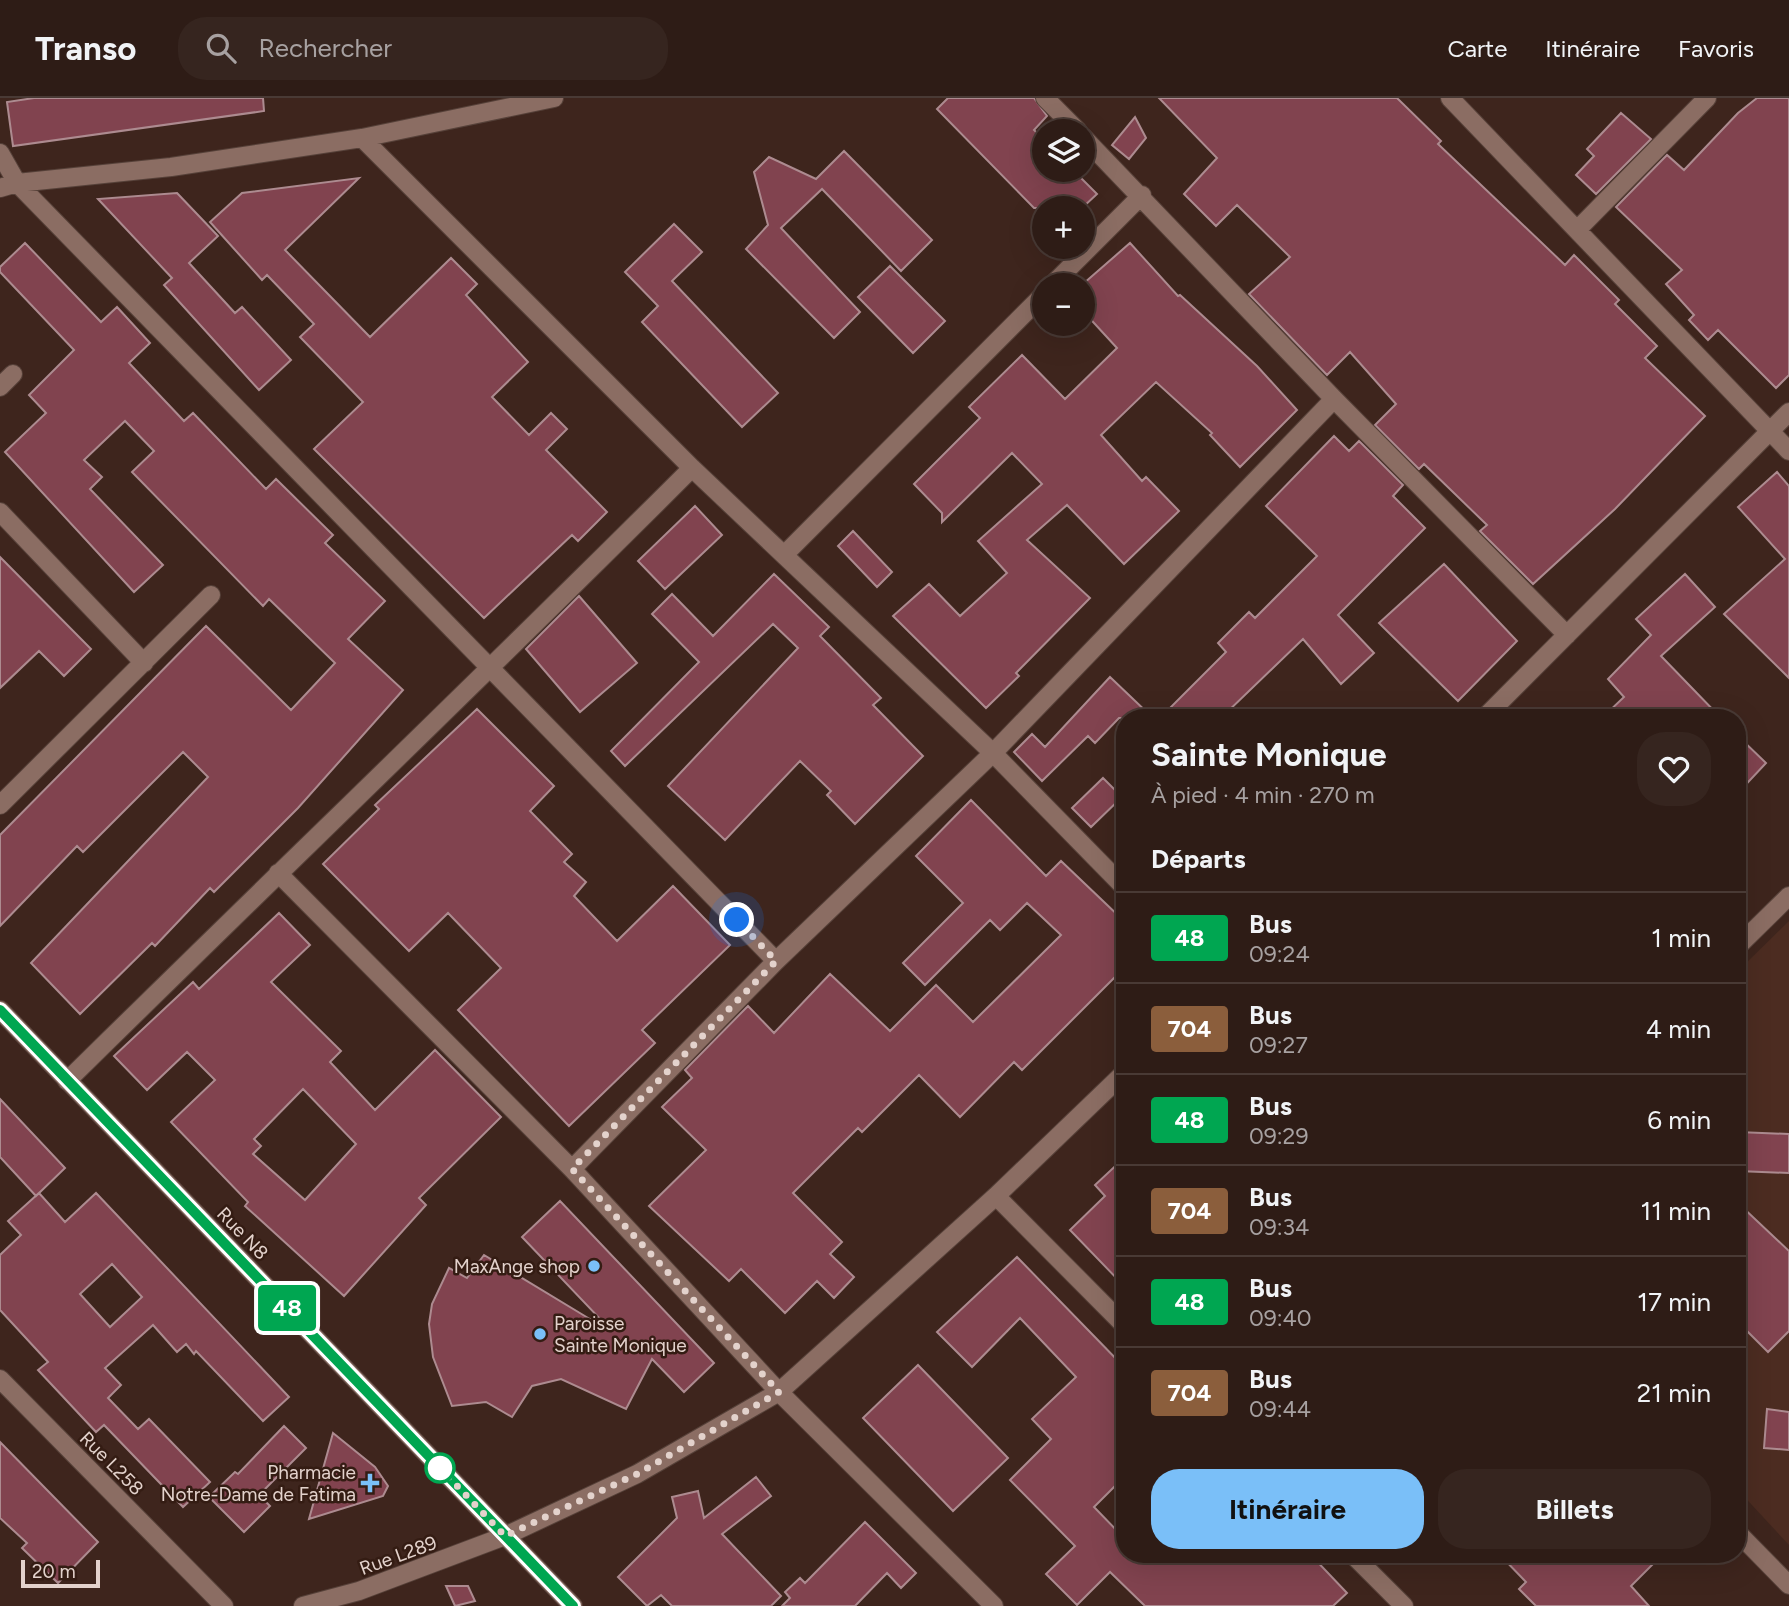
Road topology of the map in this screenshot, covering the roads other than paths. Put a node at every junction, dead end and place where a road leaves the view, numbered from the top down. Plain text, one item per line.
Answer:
1 (554, 98) edge
2 (1045, 98) edge
3 (1450, 98) edge
4 (1707, 98) edge
5 (1066, 119) edge
6 (362, 138) junction
7 (1095, 149) edge
8 (0, 153) edge
9 (9, 186) edge
10 (1142, 195) junction
11 (1578, 229) junction
12 (1064, 273) edge
13 (1032, 306) edge
14 (13, 374) dead end
15 (0, 387) edge
16 (1334, 399) junction
17 (1789, 412) edge
18 (1770, 430) junction
19 (1789, 451) edge
20 (692, 468) junction
21 (0, 512) edge
22 (785, 554) junction
23 (211, 595) dead end
24 (1567, 635) junction
25 (144, 663) junction
26 (492, 668) junction
27 (1493, 709) edge
28 (993, 753) junction
29 (0, 805) edge
30 (278, 873) junction
31 (1116, 879) edge
32 (1789, 895) edge
33 (1746, 938) edge
34 (776, 961) junction
35 (0, 1010) edge
36 (67, 1081) junction
37 (1116, 1081) edge
38 (572, 1169) junction
39 (996, 1196) junction
40 (1116, 1317) edge
41 (0, 1379) edge
42 (779, 1392) junction
43 (505, 1536) junction
44 (1746, 1541) edge
45 (1361, 1563) edge
46 (1789, 1585) edge
47 (361, 1599) edge
48 (224, 1606) edge
49 (303, 1606) edge
50 (573, 1606) edge
51 (994, 1606) edge
52 (1404, 1606) edge

1 - 6 street
2 - 5 street
3 - 11 street
4 - 11 street
6 - 9 street
6 - 20 street
7 - 10 street
8 - 9 street
9 - 26 street
10 - 12 street
10 - 16 street
11 - 18 street
13 - 22 street
14 - 15 street
16 - 24 street
16 - 28 street
17 - 18 street
18 - 19 street
18 - 24 street
20 - 22 street
20 - 26 street
21 - 25 street
22 - 28 street
23 - 25 street
24 - 27 street
25 - 29 street
26 - 30 street
26 - 34 street
28 - 31 street
28 - 34 street
30 - 36 street
30 - 38 street
32 - 33 street
34 - 38 street
35 - 36 street, Rue N8
36 - 43 street, Rue N8
37 - 39 street, Rue L289
38 - 42 street
39 - 40 street
39 - 42 street, Rue L289
41 - 48 street, Rue L258
42 - 43 street, Rue L289
42 - 51 street
43 - 47 street, Rue L289
43 - 50 street, Rue N8
44 - 46 street
45 - 52 street
47 - 49 street, Rue L289

